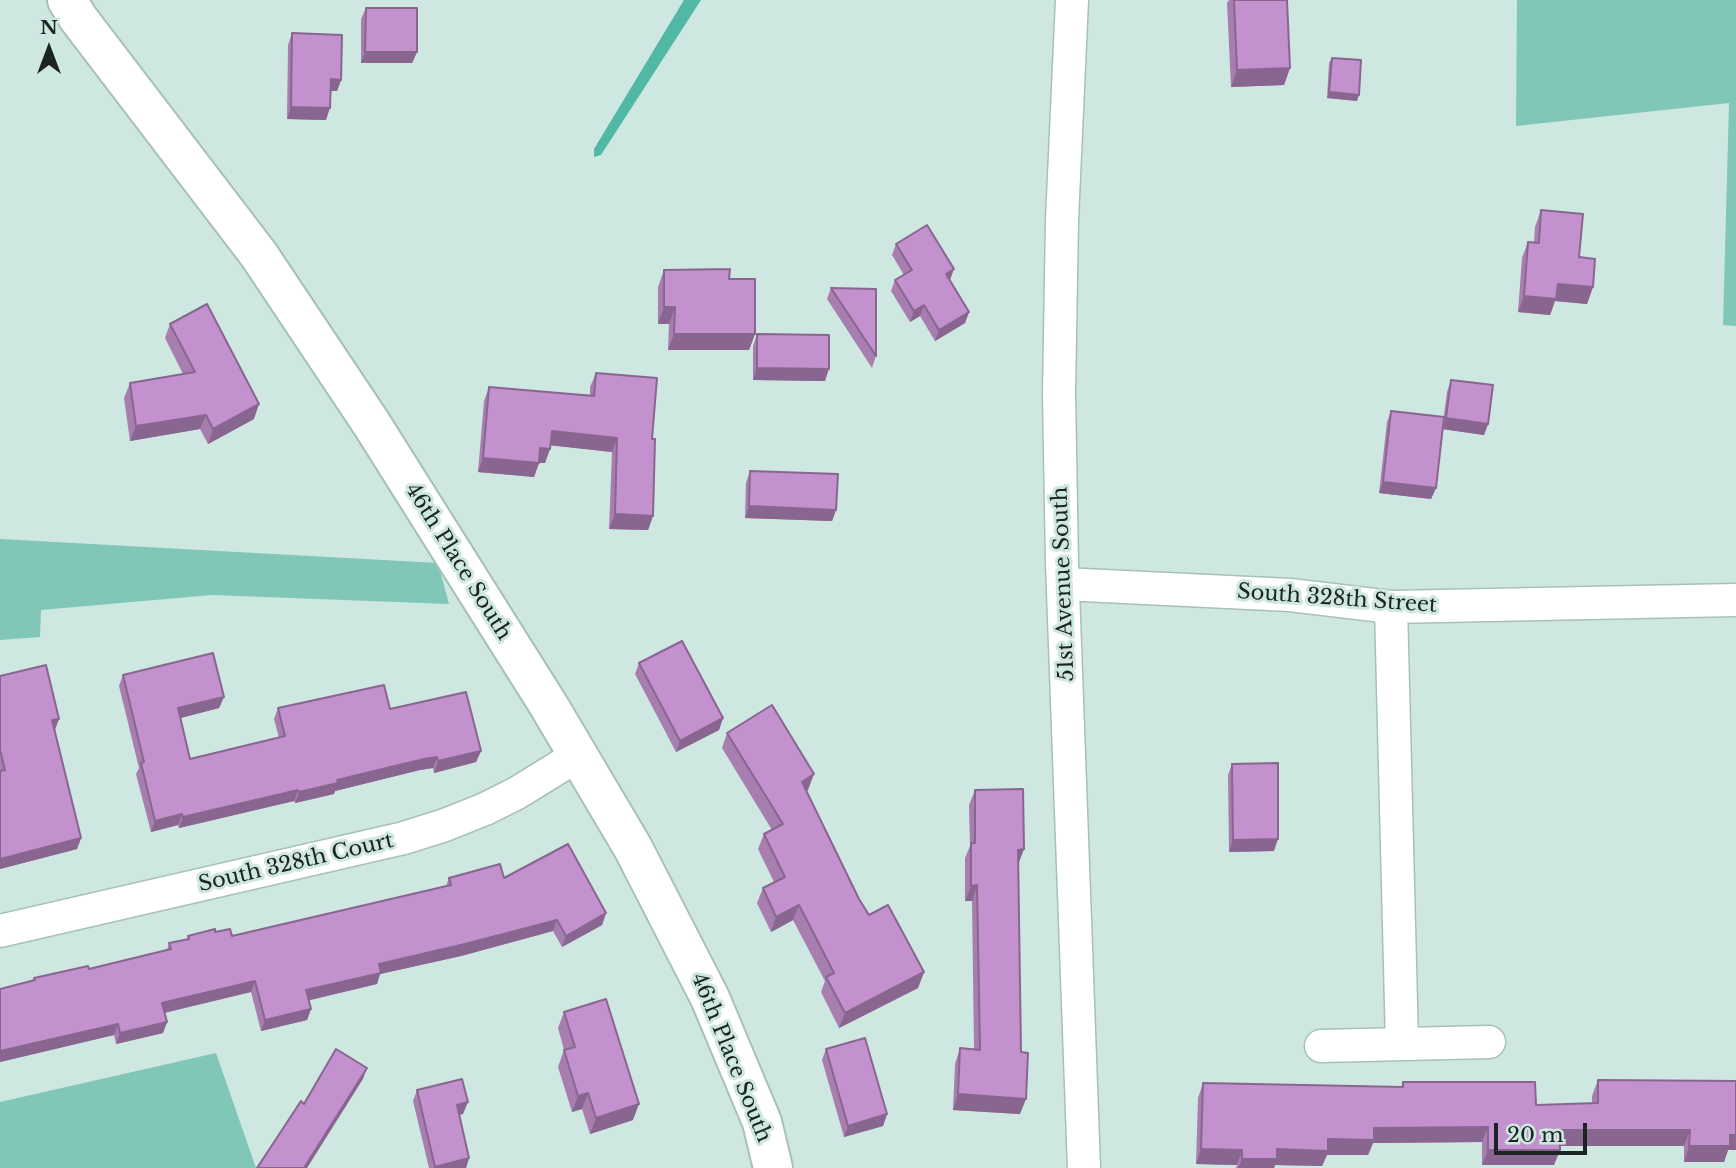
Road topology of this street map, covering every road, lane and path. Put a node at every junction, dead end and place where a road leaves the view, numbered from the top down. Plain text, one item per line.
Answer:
1 (67, 0) edge
2 (1072, 0) edge
3 (1063, 584) junction
4 (1736, 600) edge
5 (1391, 607) junction
6 (577, 756) junction
7 (0, 931) edge
8 (1489, 1042) dead end
9 (1402, 1044) junction
10 (1321, 1046) dead end
11 (773, 1168) edge
12 (1084, 1168) edge

1 - 6 street, 46th Place South
2 - 3 street, 51st Avenue South
3 - 5 street, South 328th Street
3 - 12 street, 51st Avenue South
4 - 5 street, South 328th Street
5 - 9 street
6 - 7 street, South 328th Court
6 - 11 street, 46th Place South
8 - 9 street
9 - 10 street

